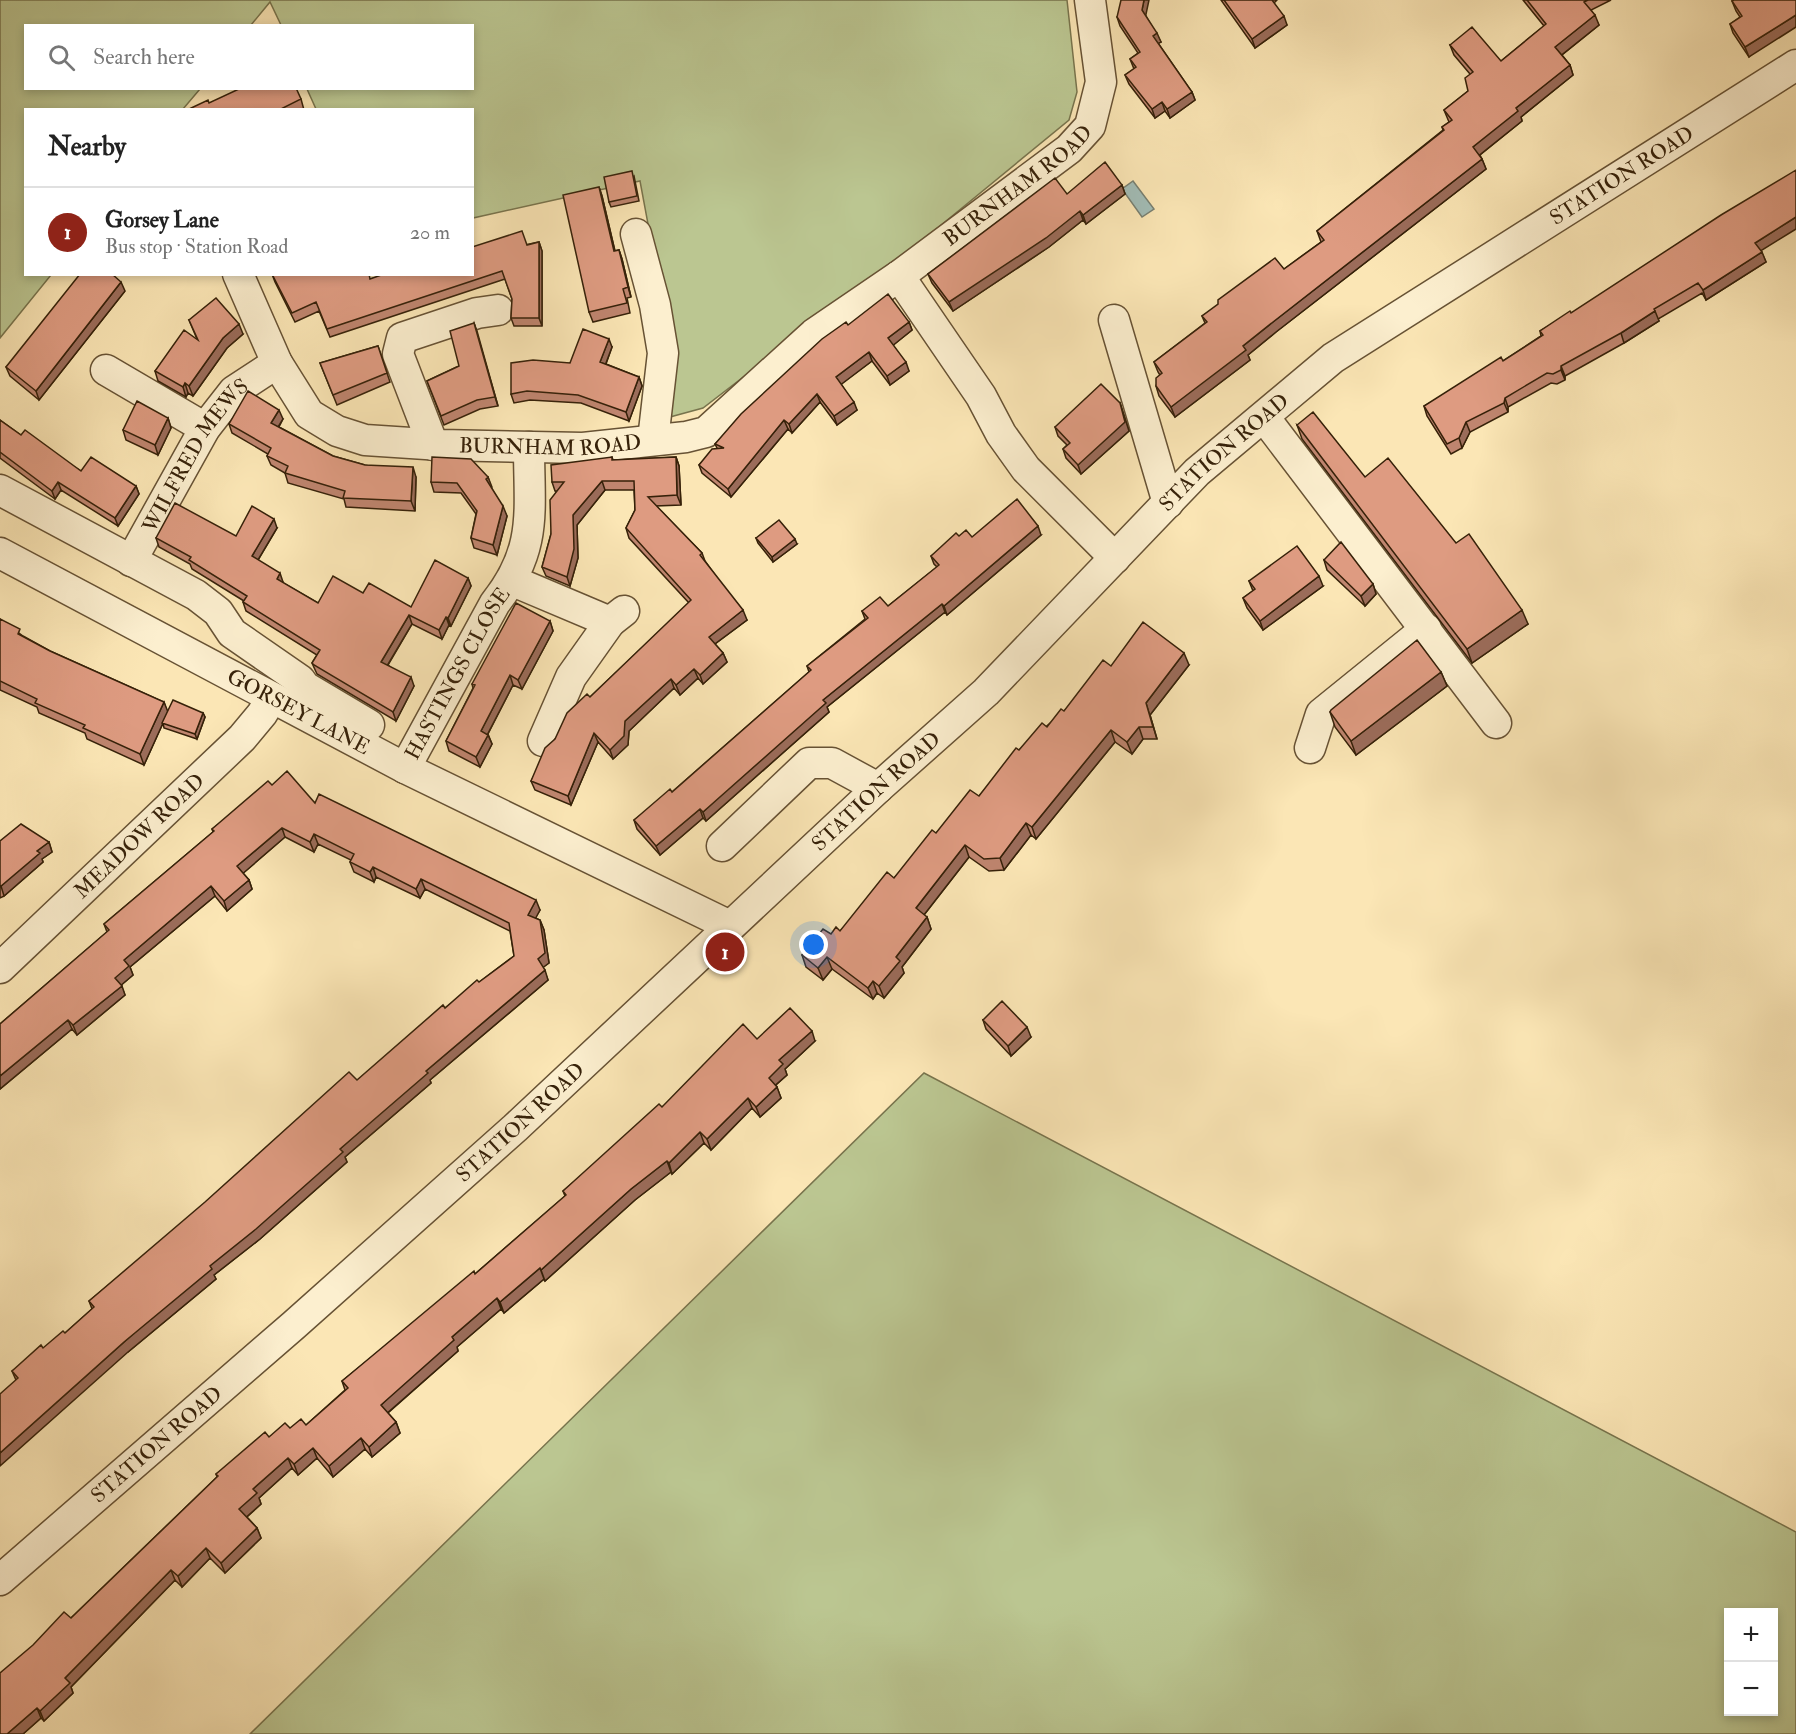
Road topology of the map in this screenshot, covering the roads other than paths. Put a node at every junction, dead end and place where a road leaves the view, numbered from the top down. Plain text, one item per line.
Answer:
1 (1090, 0) edge
2 (1796, 65) edge
3 (636, 234) dead end
4 (239, 276) edge
5 (899, 276) junction
6 (498, 310) dead end
7 (1114, 320) dead end
8 (277, 363) junction
9 (106, 370) dead end
10 (1264, 417) junction
11 (205, 428) junction
12 (653, 440) junction
13 (433, 445) junction
14 (529, 447) junction
15 (0, 490) edge
16 (1168, 503) junction
17 (0, 553) edge
18 (1115, 558) junction
19 (131, 561) junction
20 (513, 581) junction
21 (1426, 629) junction
22 (271, 699) junction
23 (1496, 723) dead end
24 (369, 724) dead end
25 (543, 741) dead end
26 (1310, 748) dead end
27 (405, 768) junction
28 (878, 788) junction
29 (722, 846) dead end
30 (730, 926) junction
31 (0, 968) edge
32 (0, 1580) edge

1 - 5 street, BURNHAM ROAD
2 - 10 street, STATION ROAD
3 - 12 street
4 - 8 street, BURNHAM ROAD
5 - 12 street, BURNHAM ROAD
5 - 18 street
6 - 13 street
7 - 16 street
8 - 11 street, WILFRED MEWS
8 - 13 street, BURNHAM ROAD
9 - 11 street
10 - 16 street, STATION ROAD
10 - 21 street
11 - 19 street, WILFRED MEWS
12 - 14 street, BURNHAM ROAD
13 - 14 street, BURNHAM ROAD
14 - 20 street, HASTINGS CLOSE
15 - 19 street
16 - 18 street, STATION ROAD
17 - 22 street, GORSEY LANE
18 - 28 street, STATION ROAD
19 - 24 street
20 - 25 street, HASTINGS CLOSE
20 - 27 street, HASTINGS CLOSE
21 - 23 street
21 - 26 street
22 - 27 street, GORSEY LANE
22 - 31 street, MEADOW ROAD
27 - 30 street, GORSEY LANE
28 - 29 street
28 - 30 street, STATION ROAD
30 - 32 street, STATION ROAD

